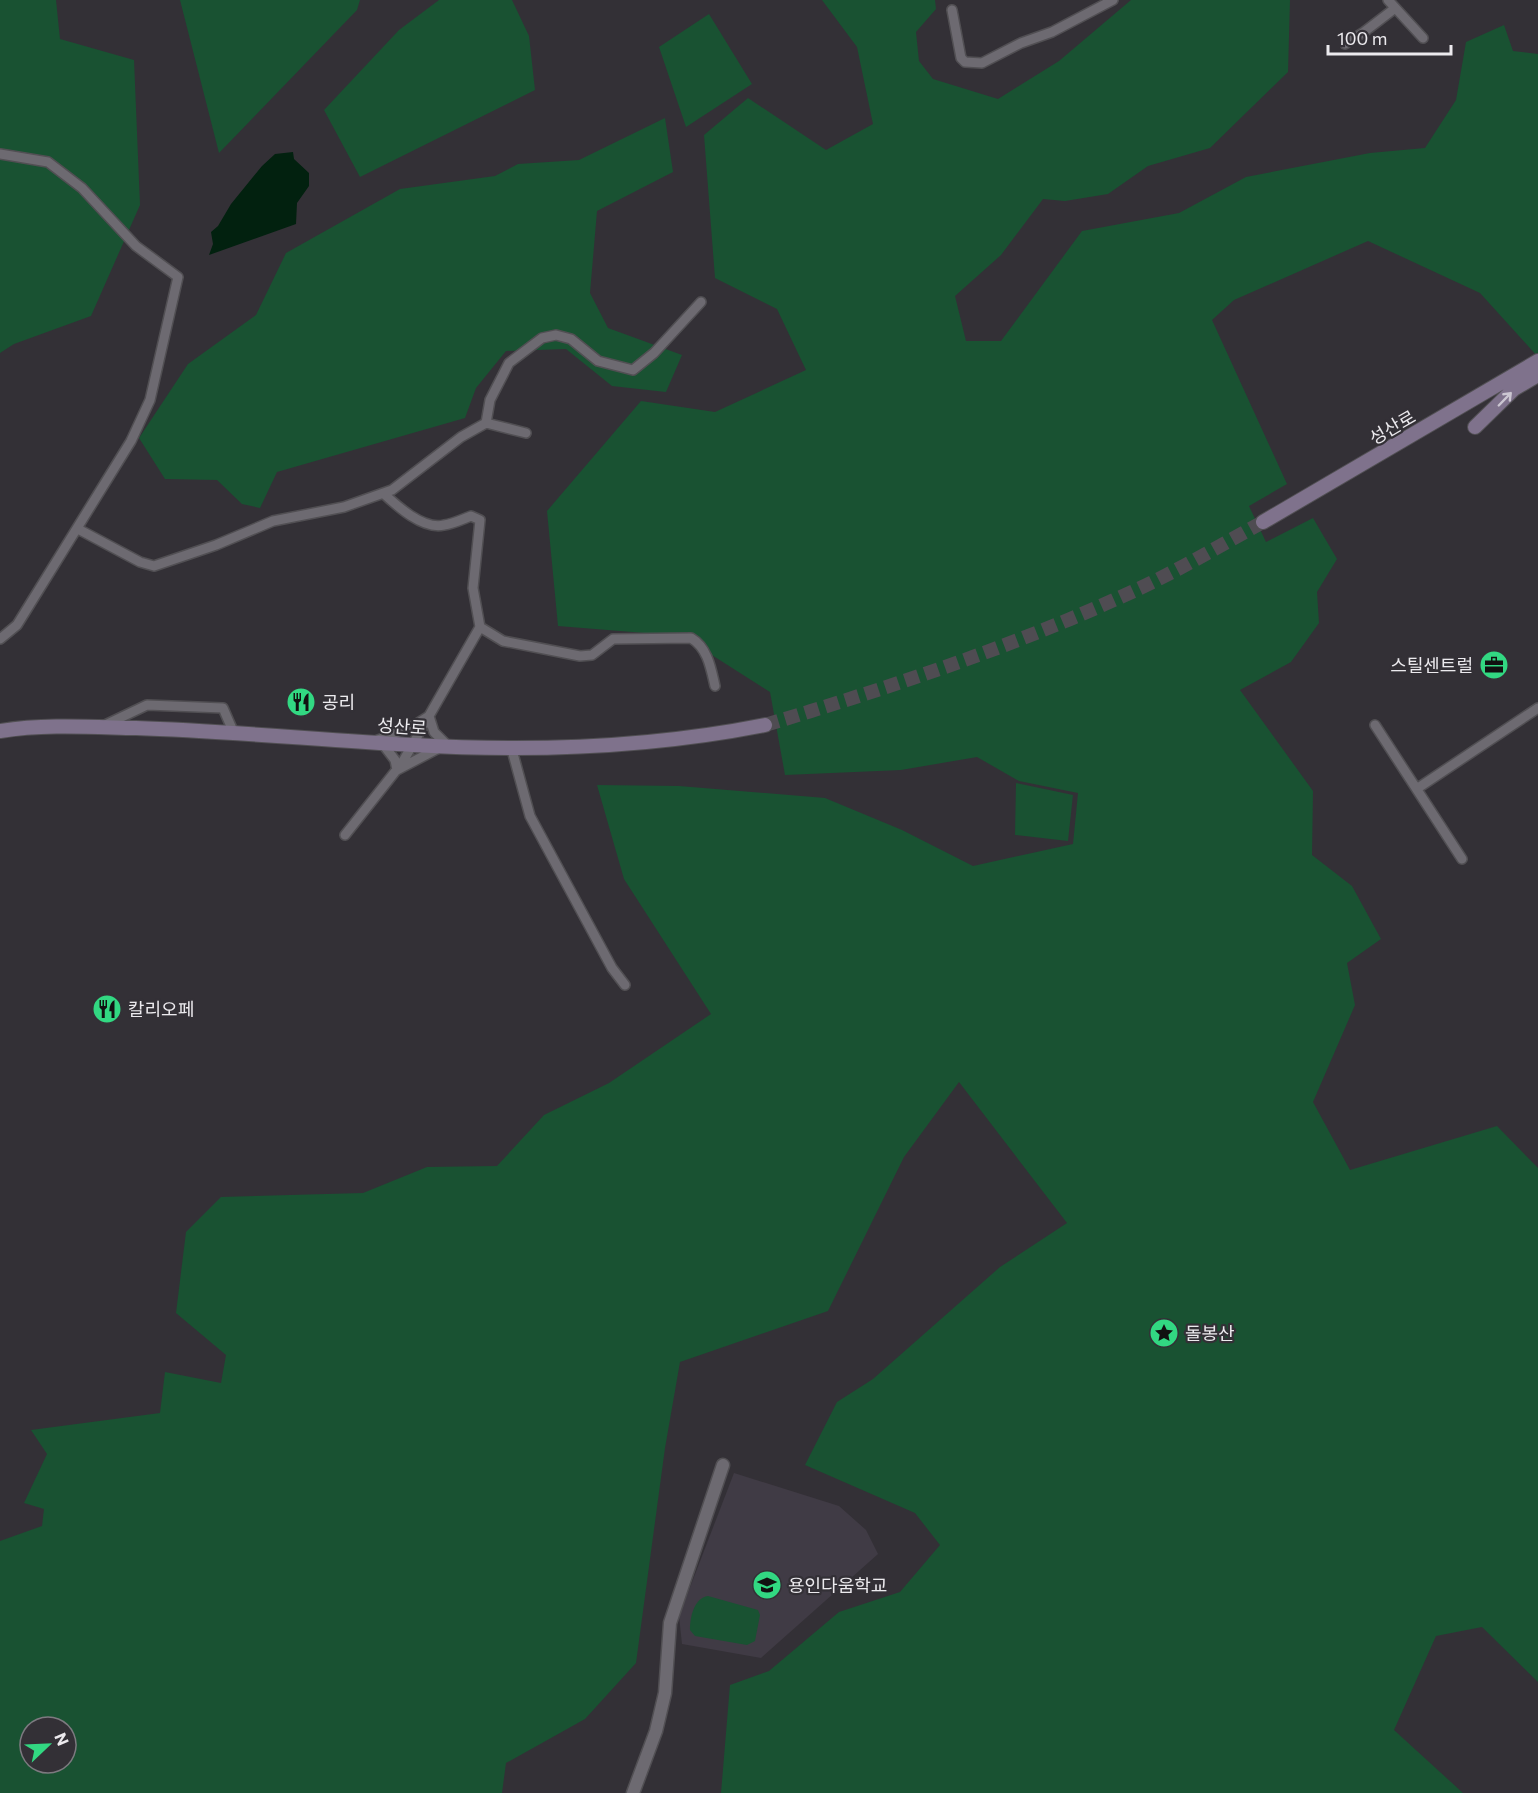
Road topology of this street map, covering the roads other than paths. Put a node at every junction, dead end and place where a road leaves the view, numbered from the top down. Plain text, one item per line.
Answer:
1 (1113, 0) edge
2 (1388, 0) edge
3 (1394, 9) junction
4 (952, 10) dead end
5 (1423, 38) dead end
6 (1345, 44) dead end
7 (0, 154) edge
8 (700, 302) dead end
9 (1538, 361) edge
10 (1538, 375) edge
11 (486, 423) junction
12 (1475, 427) dead end
13 (526, 433) dead end
14 (383, 493) junction
15 (1263, 522) tunnel mouth
16 (78, 529) junction
17 (480, 627) junction
18 (0, 639) edge
19 (716, 687) dead end
20 (1538, 708) edge
21 (429, 716) junction
22 (765, 725) tunnel mouth
23 (1375, 725) dead end
24 (101, 727) junction
25 (0, 731) edge
26 (233, 731) junction
27 (377, 742) junction
28 (412, 745) junction
29 (446, 747) junction
30 (512, 750) junction
31 (397, 770) junction
32 (1418, 788) junction
33 (345, 835) dead end
34 (1462, 859) dead end
35 (625, 985) dead end
36 (723, 1465) dead end
37 (633, 1793) edge

1 - 4 street
2 - 3 street
3 - 5 street
3 - 6 street
7 - 16 street
8 - 11 street
9 - 15 main road, 성산로
12 -> 10 main road
11 - 13 street
11 - 14 street
14 - 16 street
14 - 17 street
16 - 18 street
17 - 19 street
17 - 21 street
20 - 32 street
21 - 27 street
21 - 28 street
21 - 29 street
22 - 30 main road, 성산로
23 - 32 street
24 - 25 main road, 성산로
24 - 26 main road, 성산로
24 - 26 street
26 - 27 main road, 성산로
27 - 28 main road, 성산로
27 - 31 street
28 - 29 main road, 성산로
28 - 31 street
29 - 30 main road, 성산로
29 - 31 street
30 - 35 street
31 - 33 street
32 - 34 street
36 - 37 street

